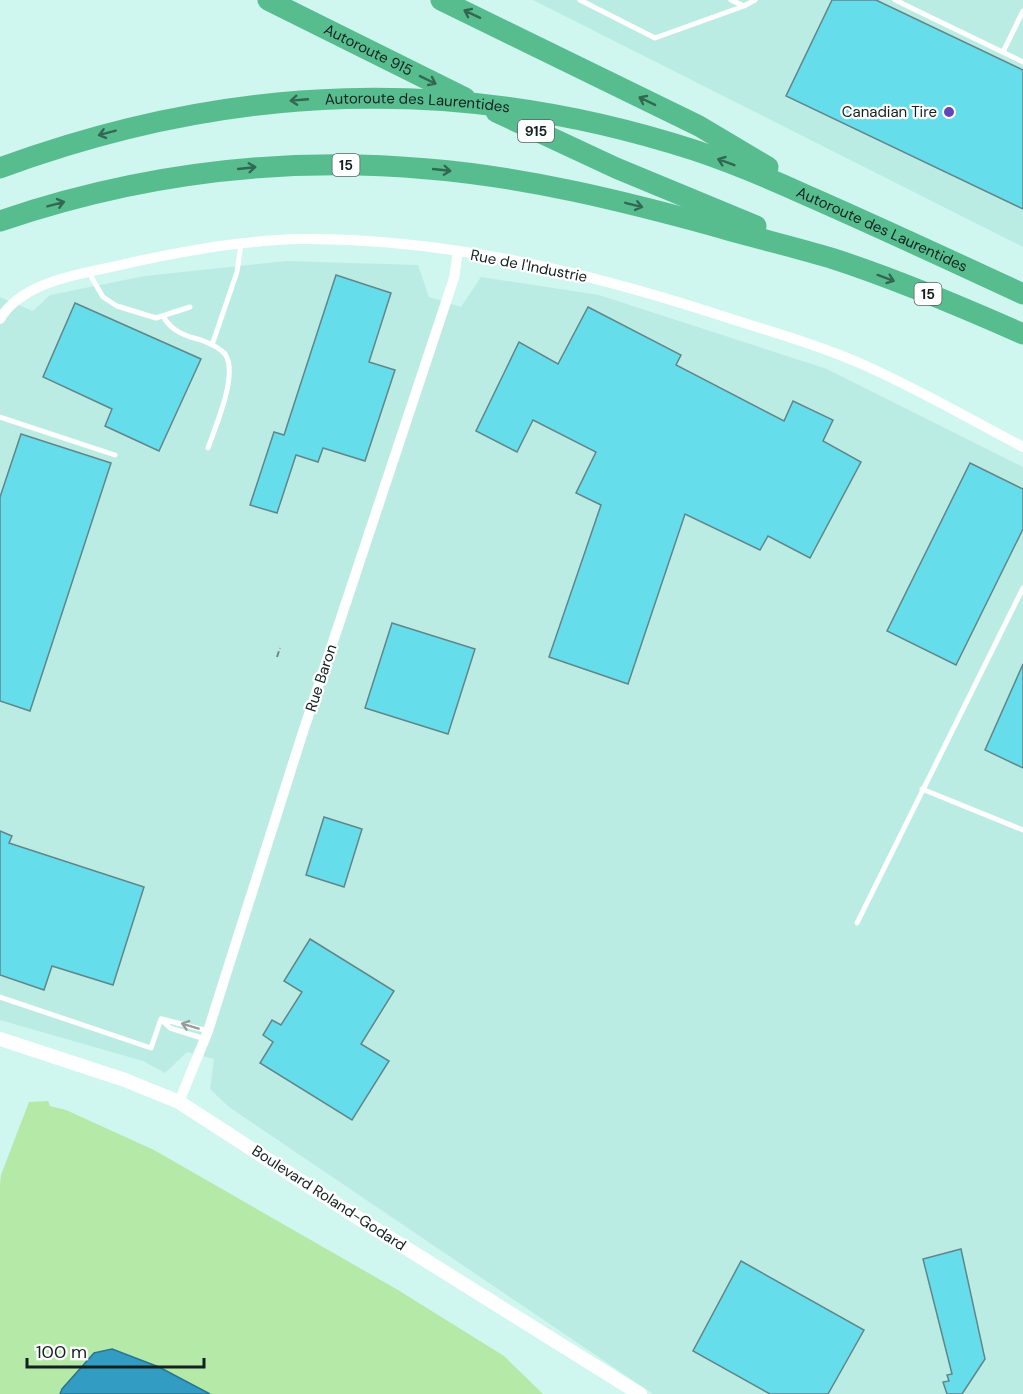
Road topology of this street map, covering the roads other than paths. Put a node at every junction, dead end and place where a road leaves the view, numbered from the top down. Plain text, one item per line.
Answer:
1 (268, 0) edge
2 (441, 0) edge
3 (580, 0) edge
4 (731, 0) edge
5 (755, 0) edge
6 (895, 0) edge
7 (744, 6) junction
8 (1023, 11) edge
9 (1003, 52) junction
10 (1023, 62) edge
11 (0, 168) edge
12 (838, 208) junction
13 (0, 222) edge
14 (241, 244) junction
15 (459, 252) junction
16 (831, 258) junction
17 (89, 273) junction
18 (1023, 294) edge
19 (190, 307) dead end
20 (163, 316) junction
21 (0, 319) edge
22 (1023, 334) edge
23 (212, 345) junction
24 (0, 417) edge
25 (1023, 447) edge
26 (208, 448) dead end
27 (115, 455) dead end
28 (1023, 588) edge
29 (922, 789) junction
30 (1023, 830) edge
31 (856, 923) dead end
32 (0, 998) edge
33 (206, 1035) junction
34 (0, 1039) edge
35 (179, 1102) junction
36 (640, 1394) edge

1 -> 16 highway, Autoroute 915 / 915
12 -> 2 highway
3 - 7 lane
4 - 7 lane
5 - 7 lane
6 - 9 lane
8 - 9 lane
9 - 10 lane
12 -> 11 highway, Autoroute des Laurentides
12 - 18 highway, Autoroute des Laurentides
13 -> 16 highway, 15
14 - 15 street, Rue de l'Industrie
14 - 17 street, Rue de l'Industrie
14 - 23 lane
15 - 25 street, Rue de l'Industrie
15 - 33 street, Rue Baron
16 -> 22 highway, 15
17 - 20 lane
17 - 21 street, Rue de l'Industrie
19 - 20 lane
20 - 23 lane
23 - 26 lane
24 - 27 lane
28 - 29 lane
29 - 30 lane
29 - 31 lane
32 - 33 lane
33 - 35 street, Rue Baron
34 - 35 street, Boulevard Roland-Godard
35 - 36 street, Boulevard Roland-Godard

